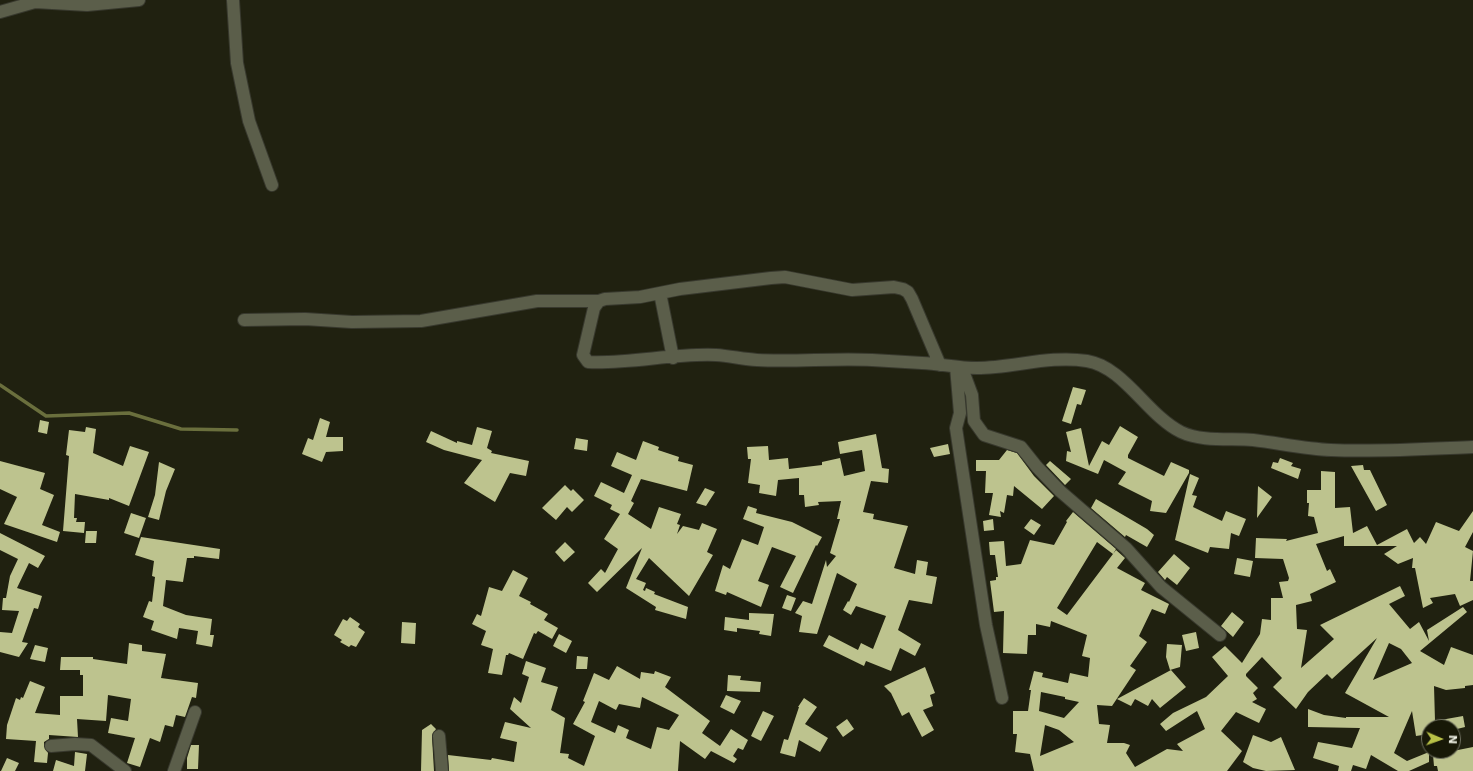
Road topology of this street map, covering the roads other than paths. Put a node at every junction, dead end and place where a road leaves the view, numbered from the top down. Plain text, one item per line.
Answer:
1 (139, 0) edge
2 (233, 0) edge
3 (0, 12) edge
4 (272, 185) dead end
5 (660, 293) junction
6 (600, 301) junction
7 (244, 320) dead end
8 (673, 358) junction
9 (940, 365) junction
10 (959, 367) junction
11 (1473, 447) edge
12 (1220, 635) dead end
13 (1002, 698) dead end
14 (196, 712) dead end
15 (439, 736) dead end
16 (51, 746) dead end
17 (125, 771) edge
18 (174, 771) edge
19 (442, 771) edge

1 - 3 street
2 - 4 street
5 - 6 street
5 - 8 street
5 - 9 street
6 - 7 street
6 - 8 street
8 - 9 street
9 - 10 street
10 - 11 street
10 - 12 street
10 - 13 street
14 - 18 street
15 - 19 street
16 - 17 street

